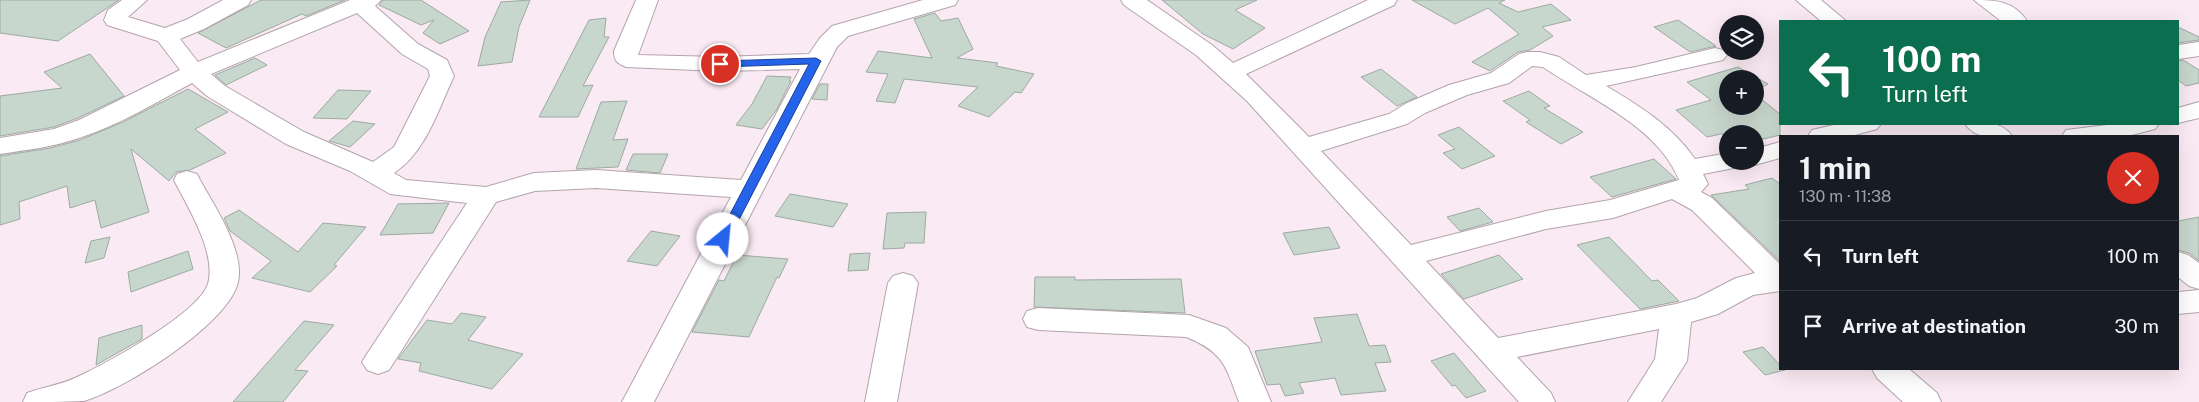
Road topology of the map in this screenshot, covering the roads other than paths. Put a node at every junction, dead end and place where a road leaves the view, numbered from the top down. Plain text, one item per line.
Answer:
1 (136, 0) edge
2 (240, 0) edge
3 (647, 0) edge
4 (947, 0) edge
5 (1132, 0) edge
6 (1386, 0) edge
7 (1807, 0) edge
8 (1985, 0) edge
9 (365, 2) edge
10 (1834, 20) edge
11 (2015, 20) edge
12 (166, 36) junction
13 (2199, 49) edge
14 (2179, 52) edge
15 (1715, 55) dead end
16 (816, 61) junction
17 (194, 72) junction
18 (1232, 72) junction
19 (1582, 83) junction
20 (2199, 110) edge
21 (2179, 116) edge
22 (1864, 125) edge
23 (1980, 125) edge
24 (2142, 125) edge
25 (1825, 135) edge
26 (1997, 135) edge
27 (2087, 135) edge
28 (0, 146) edge
29 (1305, 147) junction
30 (1779, 150) edge
31 (1764, 154) edge
32 (1719, 165) edge
33 (373, 174) junction
34 (1682, 178) junction
35 (187, 180) dead end
36 (750, 189) junction
37 (486, 196) junction
38 (1405, 257) junction
39 (2179, 263) edge
40 (2199, 279) edge
41 (1779, 280) edge
42 (1779, 281) edge
43 (903, 283) dead end
44 (2199, 300) edge
45 (2179, 303) edge
46 (1676, 315) junction
47 (1038, 319) dead end
48 (1490, 351) junction
49 (378, 362) dead end
50 (1889, 370) edge
51 (39, 402) edge
52 (638, 402) edge
53 (882, 402) edge
54 (1255, 402) edge
55 (1539, 402) edge
56 (1644, 402) edge
57 (1925, 402) edge

1 - 12 street
2 - 12 street
3 - 16 street
4 - 16 street
5 - 18 street
6 - 18 street
7 - 10 street
8 - 11 street
9 - 17 street
9 - 33 street
12 - 17 street
13 - 14 street
15 - 19 street
16 - 36 street
17 - 28 street
17 - 33 street
18 - 29 street
19 - 29 street
19 - 34 street
20 - 21 street
22 - 25 street
23 - 26 street
24 - 27 street
29 - 38 street
30 - 31 street
32 - 34 street
33 - 37 street
34 - 38 street
34 - 41 street
35 - 51 street
36 - 37 street
36 - 52 street
37 - 49 street
38 - 48 street
39 - 40 street
42 - 46 street
43 - 53 street
44 - 45 street
46 - 48 street
46 - 56 street
47 - 54 street
48 - 55 street
50 - 57 street

